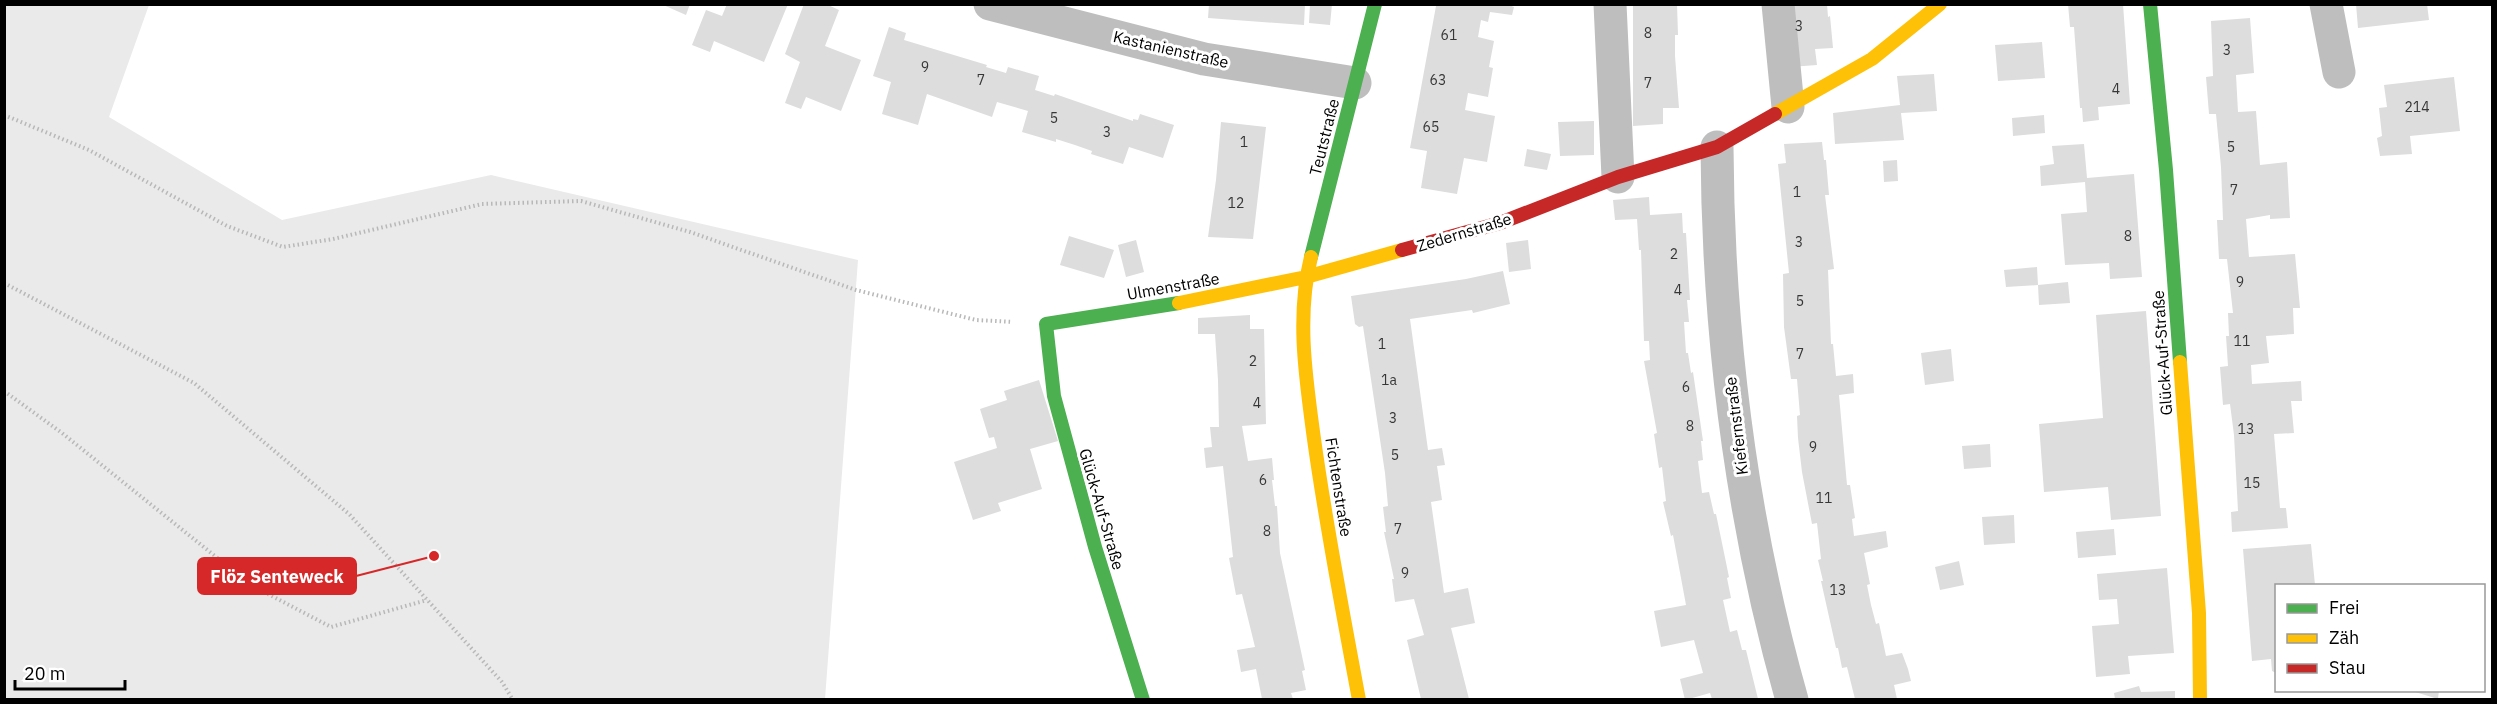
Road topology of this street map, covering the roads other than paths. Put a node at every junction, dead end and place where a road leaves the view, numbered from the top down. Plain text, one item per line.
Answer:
1 (990, 4) edge
2 (1375, 4) edge
3 (1610, 4) edge
4 (1778, 4) edge
5 (2150, 4) edge
6 (2326, 4) edge
7 (1929, 9) edge
8 (2339, 72) dead end
9 (1355, 83) junction
10 (1788, 107) junction
11 (1717, 147) junction
12 (1618, 177) junction
13 (1306, 277) junction
14 (1046, 324) joint
15 (1143, 699) edge
16 (1359, 699) edge
17 (1792, 699) edge
18 (2200, 699) edge

1 - 9 street, Kastanienstraße
2 - 9 street, Teutstraße
3 - 12 street
4 - 10 street
5 - 18 street, Glück-Auf-Straße
6 - 8 street
7 - 10 street, Zedernstraße
9 - 13 street, Teutstraße
10 - 11 street, Zedernstraße
11 - 12 street, Zedernstraße
11 - 17 street, Kiefernstraße
12 - 13 street, Zedernstraße
13 - 14 street, Ulmenstraße
13 - 16 street, Fichtenstraße
14 - 15 street, Glück-Auf-Straße

